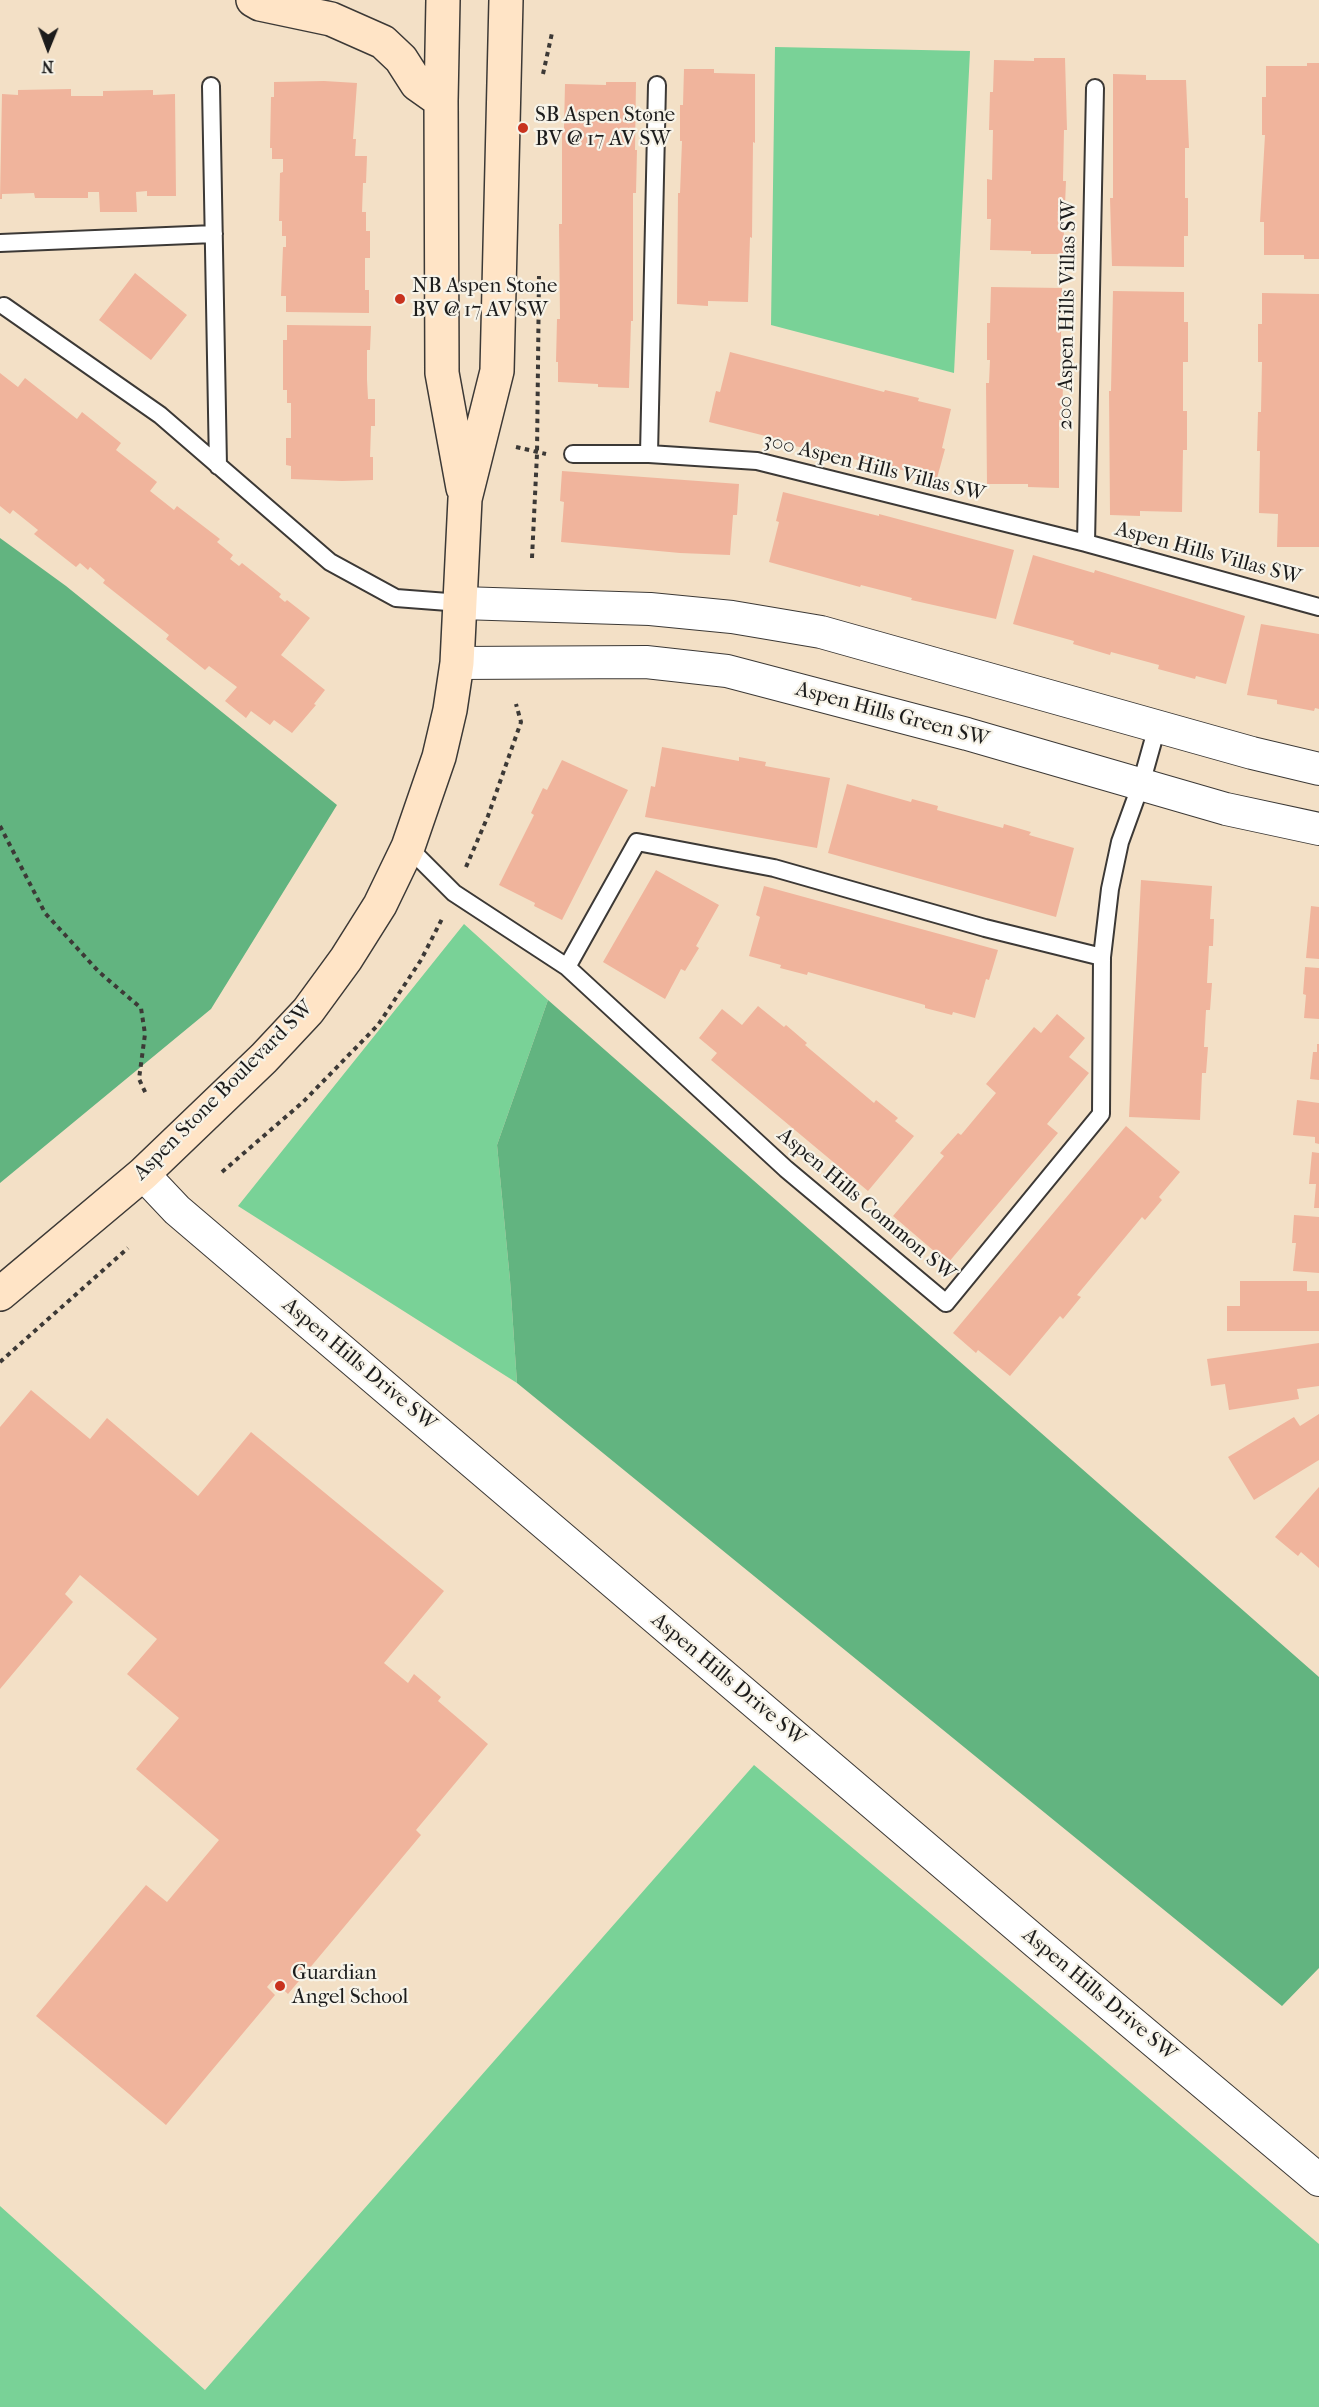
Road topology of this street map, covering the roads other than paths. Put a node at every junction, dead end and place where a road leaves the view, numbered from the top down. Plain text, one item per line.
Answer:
1 (253, 0) edge
2 (443, 0) edge
3 (506, 0) edge
4 (657, 85) dead end
5 (211, 86) dead end
6 (1095, 88) dead end
7 (441, 101) junction
8 (214, 234) junction
9 (0, 243) edge
10 (4, 306) dead end
11 (573, 454) road end
12 (649, 454) junction
13 (218, 466) junction
14 (465, 499) junction
15 (1086, 543) junction
16 (461, 603) junction
17 (1319, 607) edge
18 (457, 663) junction
19 (1157, 727) junction
20 (1319, 768) edge
21 (1141, 784) junction
22 (1319, 829) edge
23 (408, 847) junction
24 (1102, 957) junction
25 (567, 967) junction
26 (143, 1174) junction
27 (0, 1294) edge
28 (1319, 2180) edge

1 - 7 street
2 - 7 street, Aspen Stone Boulevard SW
3 - 14 street, Aspen Stone Boulevard SW
4 - 12 lane
5 - 8 lane
6 - 15 lane, 200 Aspen Hills Villas SW
7 - 14 street, Aspen Stone Boulevard SW
8 - 9 lane
8 - 13 lane
10 - 13 lane
11 - 12 lane, 300 Aspen Hills Villas SW
12 - 15 lane, 300 Aspen Hills Villas SW
13 - 16 lane
14 - 16 street, Aspen Stone Boulevard SW
15 - 17 lane, Aspen Hills Villas SW
16 - 18 street, Aspen Stone Boulevard SW
16 - 19 street
18 - 21 street, Aspen Hills Green SW
18 - 23 street, Aspen Stone Boulevard SW
19 - 20 street
19 - 21 lane, Aspen Hills Common SW
21 - 22 street, Aspen Hills Green SW
21 - 24 lane, Aspen Hills Common SW
23 - 25 lane, Aspen Hills Common SW
23 - 26 street, Aspen Stone Boulevard SW
24 - 25 lane
24 - 25 lane, Aspen Hills Common SW
26 - 27 street, Aspen Stone Boulevard SW
26 - 28 street, Aspen Hills Drive SW

